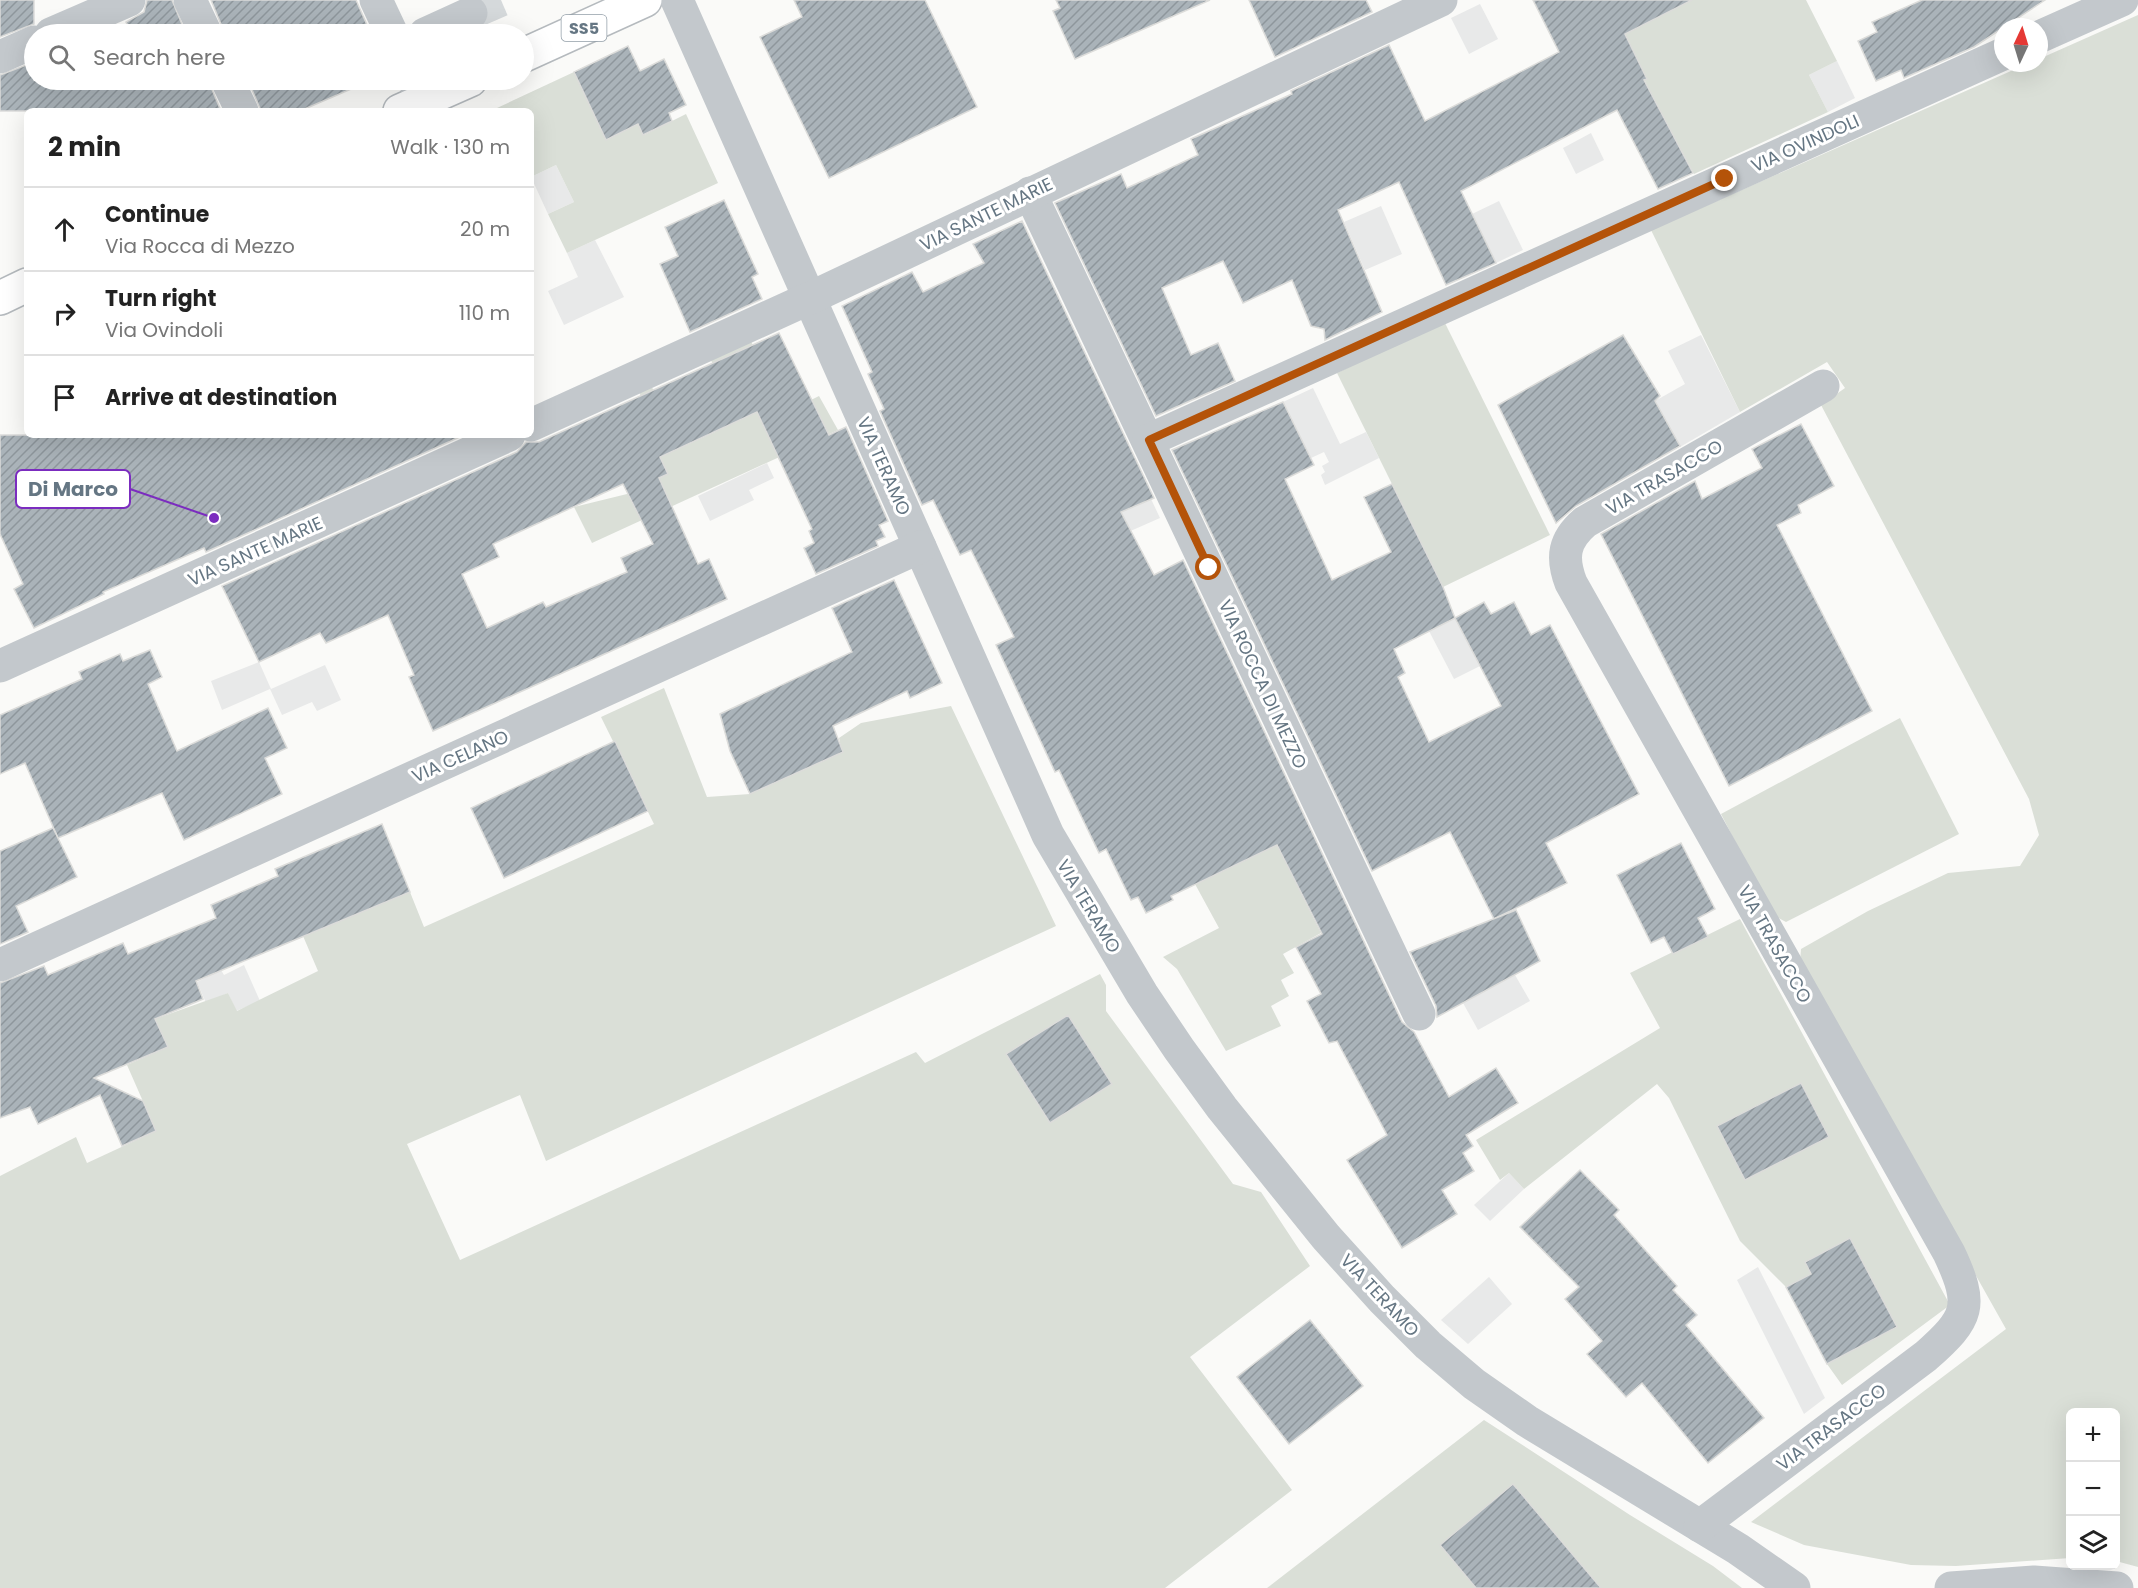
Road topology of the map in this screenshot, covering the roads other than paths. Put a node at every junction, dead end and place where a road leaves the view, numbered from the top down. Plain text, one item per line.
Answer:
1 (129, 0) edge
2 (190, 0) edge
3 (376, 0) edge
4 (677, 0) edge
5 (1441, 0) edge
6 (2122, 0) edge
7 (626, 4) edge
8 (471, 13) tunnel mouth
9 (74, 24) edge
10 (201, 24) edge
11 (387, 24) edge
12 (447, 24) edge
13 (2048, 33) edge
14 (24, 46) edge
15 (534, 50) edge
16 (0, 57) edge
17 (1994, 58) edge
18 (232, 90) edge
19 (436, 90) edge
20 (412, 97) edge
21 (241, 108) edge
22 (1030, 193) junction
23 (24, 286) edge
24 (0, 298) edge
25 (810, 298) junction
26 (1822, 386) dead end
27 (534, 424) edge
28 (502, 438) edge
29 (1149, 440) junction
30 (920, 547) junction
31 (0, 666) edge
32 (0, 965) edge
33 (1419, 1014) dead end
34 (1700, 1526) junction
35 (1794, 1588) edge
36 (1951, 1588) edge
37 (2117, 1588) edge

1 - 9 street
2 - 10 street
3 - 11 street
4 - 25 street, VIA TERAMO
5 - 22 street, VIA SANTE MARIE
6 - 13 street
7 - 15 main road, SS5
8 - 12 street
14 - 16 street
17 - 29 street, VIA OVINDOLI
18 - 21 street
19 - 20 main road
22 - 25 street, VIA SANTE MARIE
22 - 29 street, VIA ROCCA DI MEZZO
23 - 24 main road
25 - 27 street, VIA SANTE MARIE
25 - 30 street, VIA TERAMO
26 - 34 street, VIA TRASACCO
28 - 31 street, VIA SANTE MARIE
29 - 33 street, VIA ROCCA DI MEZZO
30 - 32 street, VIA CELANO
30 - 34 street, VIA TERAMO
34 - 35 street, VIA TERAMO
36 - 37 street

